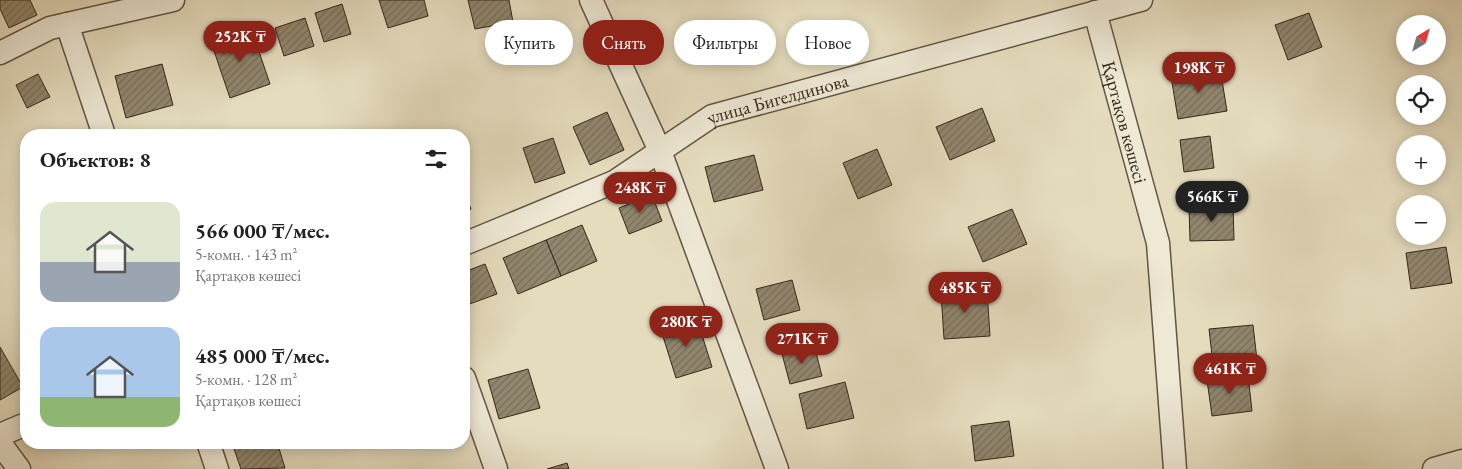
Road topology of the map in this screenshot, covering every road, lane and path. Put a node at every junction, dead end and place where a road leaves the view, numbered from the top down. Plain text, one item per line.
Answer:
1 (173, 0) edge
2 (591, 0) edge
3 (1141, 0) edge
4 (1095, 12) junction
5 (67, 24) junction
6 (0, 53) edge
7 (102, 129) edge
8 (660, 151) junction
9 (470, 242) edge
10 (470, 395) edge
11 (20, 427) edge
12 (0, 435) edge
13 (0, 443) edge
14 (210, 449) edge
15 (1462, 462) edge
16 (1438, 468) edge
17 (19, 469) edge
18 (217, 469) edge
19 (496, 469) edge
20 (777, 469) edge
21 (1175, 469) edge

1 - 5 street
2 - 8 street
3 - 4 street, улица Бигелдинова
4 - 8 street, улица Бигелдинова
4 - 21 street, Қартақов көшесі
5 - 6 street
5 - 7 street
8 - 9 street, улица Бигелдинова
8 - 20 street
10 - 19 street
11 - 12 street
13 - 17 street
14 - 18 street
15 - 16 street

